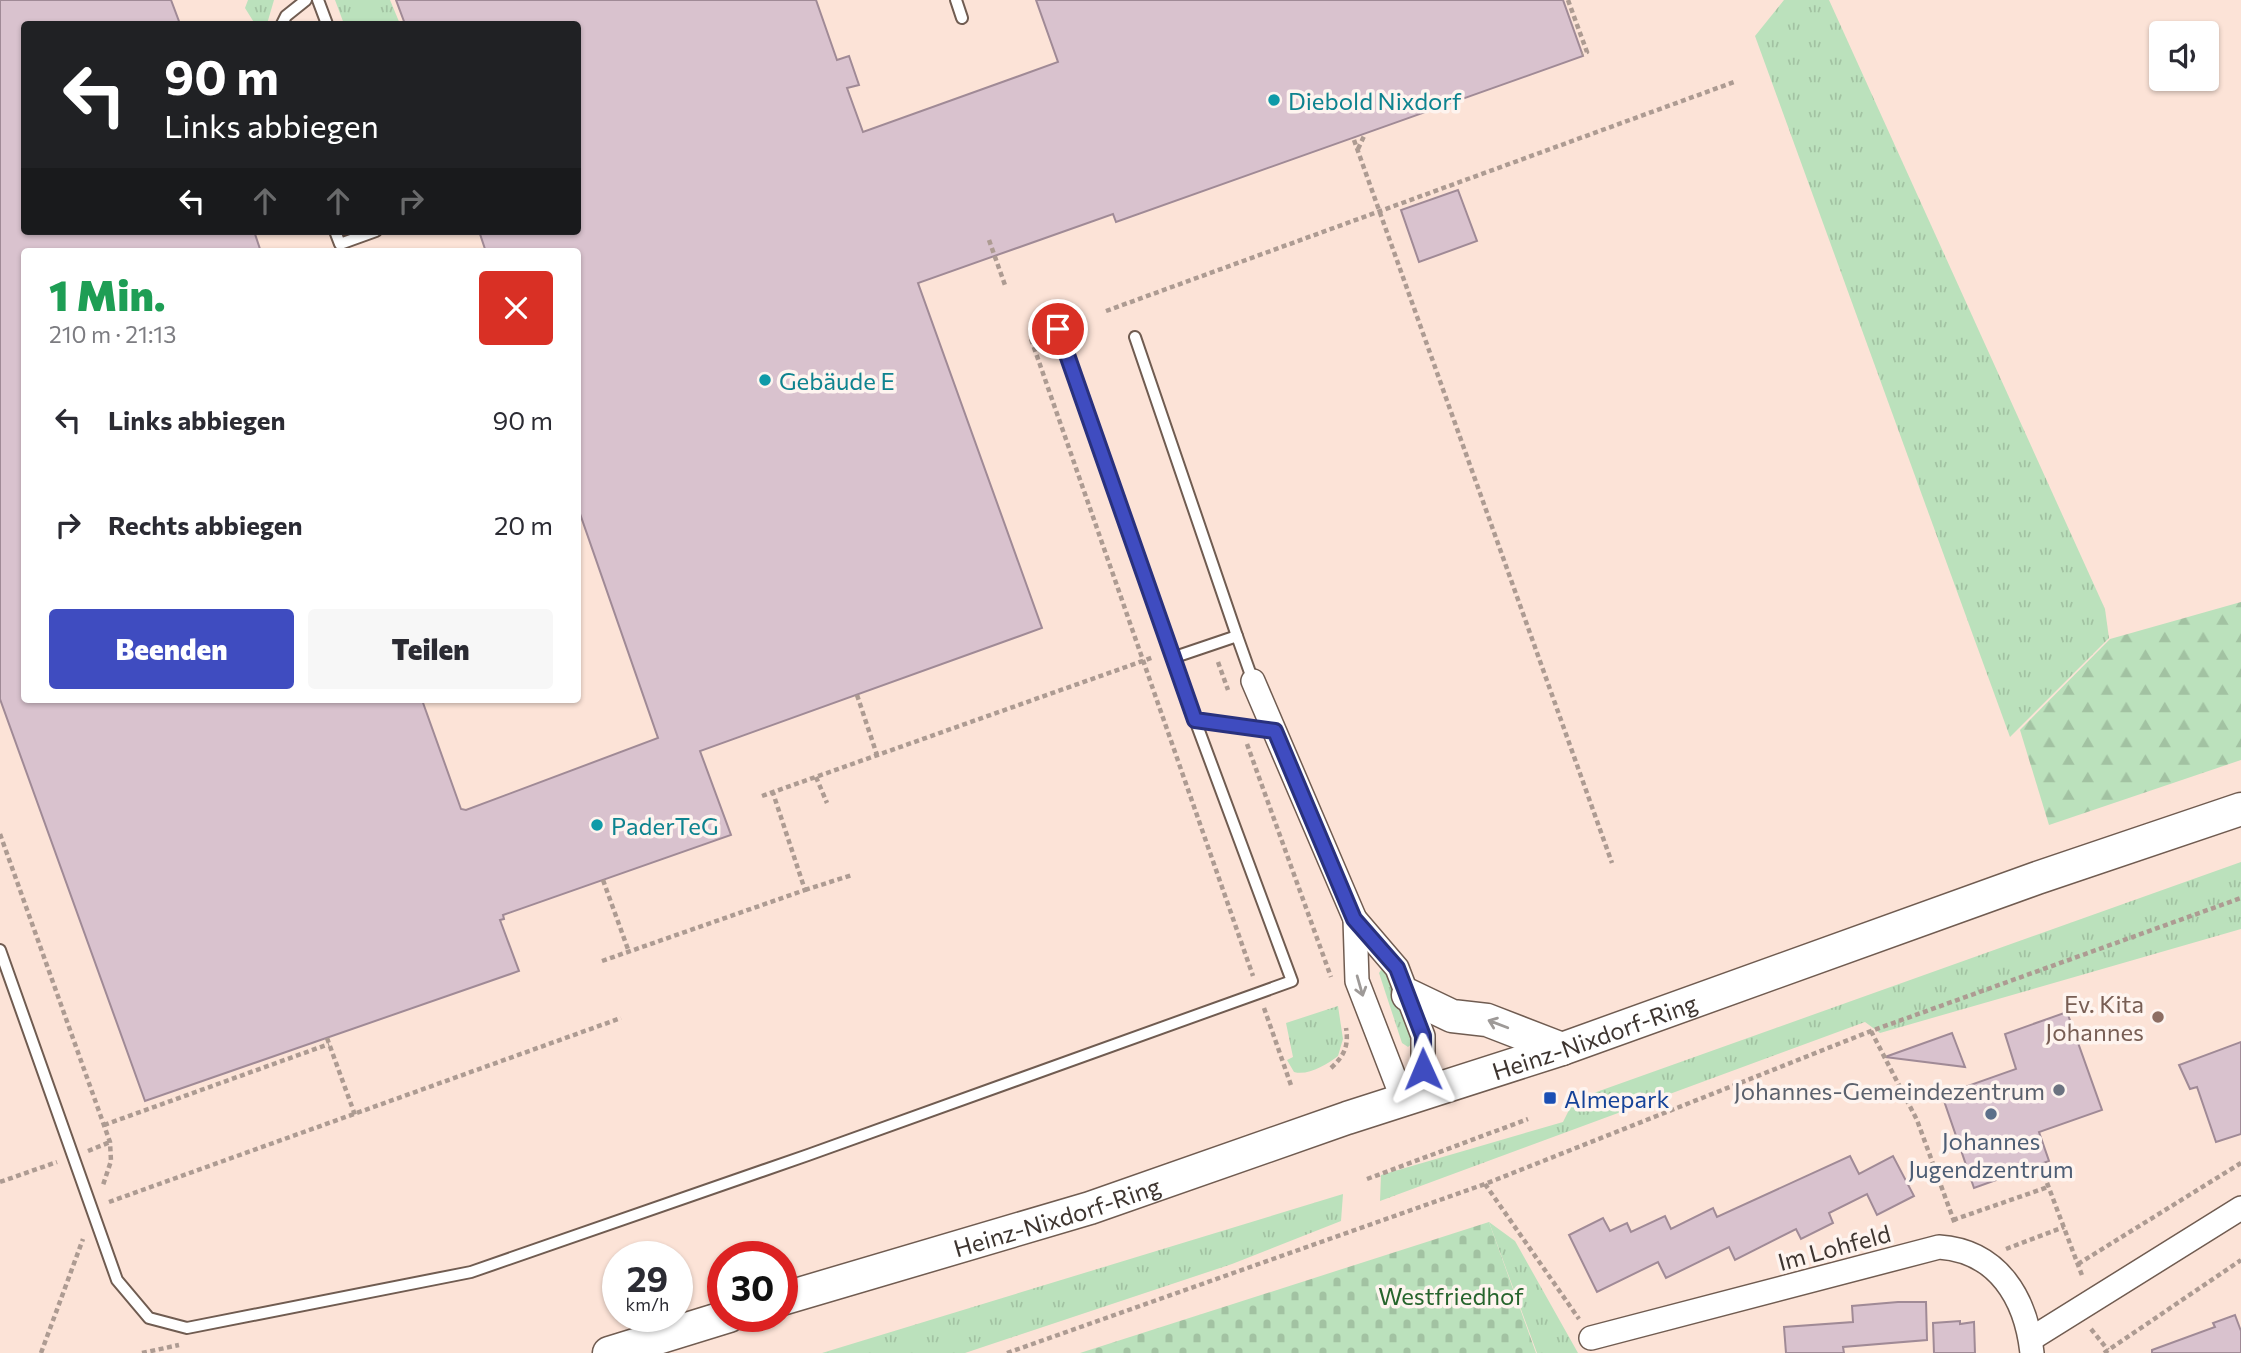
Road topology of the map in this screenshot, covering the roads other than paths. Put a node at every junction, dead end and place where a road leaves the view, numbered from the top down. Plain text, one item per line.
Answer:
1 (306, 0) edge
2 (318, 0) edge
3 (956, 0) edge
4 (962, 18) dead end
5 (284, 21) edge
6 (326, 21) edge
7 (337, 235) edge
8 (365, 235) edge
9 (1058, 329) dead end
10 (1135, 337) dead end
11 (1237, 636) junction
12 (1172, 658) junction
13 (1253, 681) joint
14 (1195, 720) junction
15 (1275, 731) junction
16 (2241, 809) edge
17 (1354, 919) junction
18 (0, 950) edge
19 (1408, 995) junction
20 (1562, 1049) junction
21 (1402, 1100) junction
22 (2241, 1208) edge
23 (798, 1294) edge
24 (707, 1323) edge
25 (1591, 1338) road end
26 (2032, 1346) edge
27 (609, 1353) edge

1 - 5 lane
2 - 6 lane
3 - 4 lane
7 - 8 lane
9 - 12 lane
10 - 11 lane
11 - 12 lane
11 - 13 lane
12 - 14 lane
13 - 15 street
14 - 15 lane
14 - 18 lane
15 - 17 street
16 - 20 main road, Heinz-Nixdorf-Ring
17 - 19 street
17 -> 21 street
20 -> 19 main road
19 - 21 street
20 - 21 main road, Heinz-Nixdorf-Ring
21 - 23 main road, Heinz-Nixdorf-Ring
22 - 26 street
24 - 27 main road
25 - 26 street, Im Lohfeld

